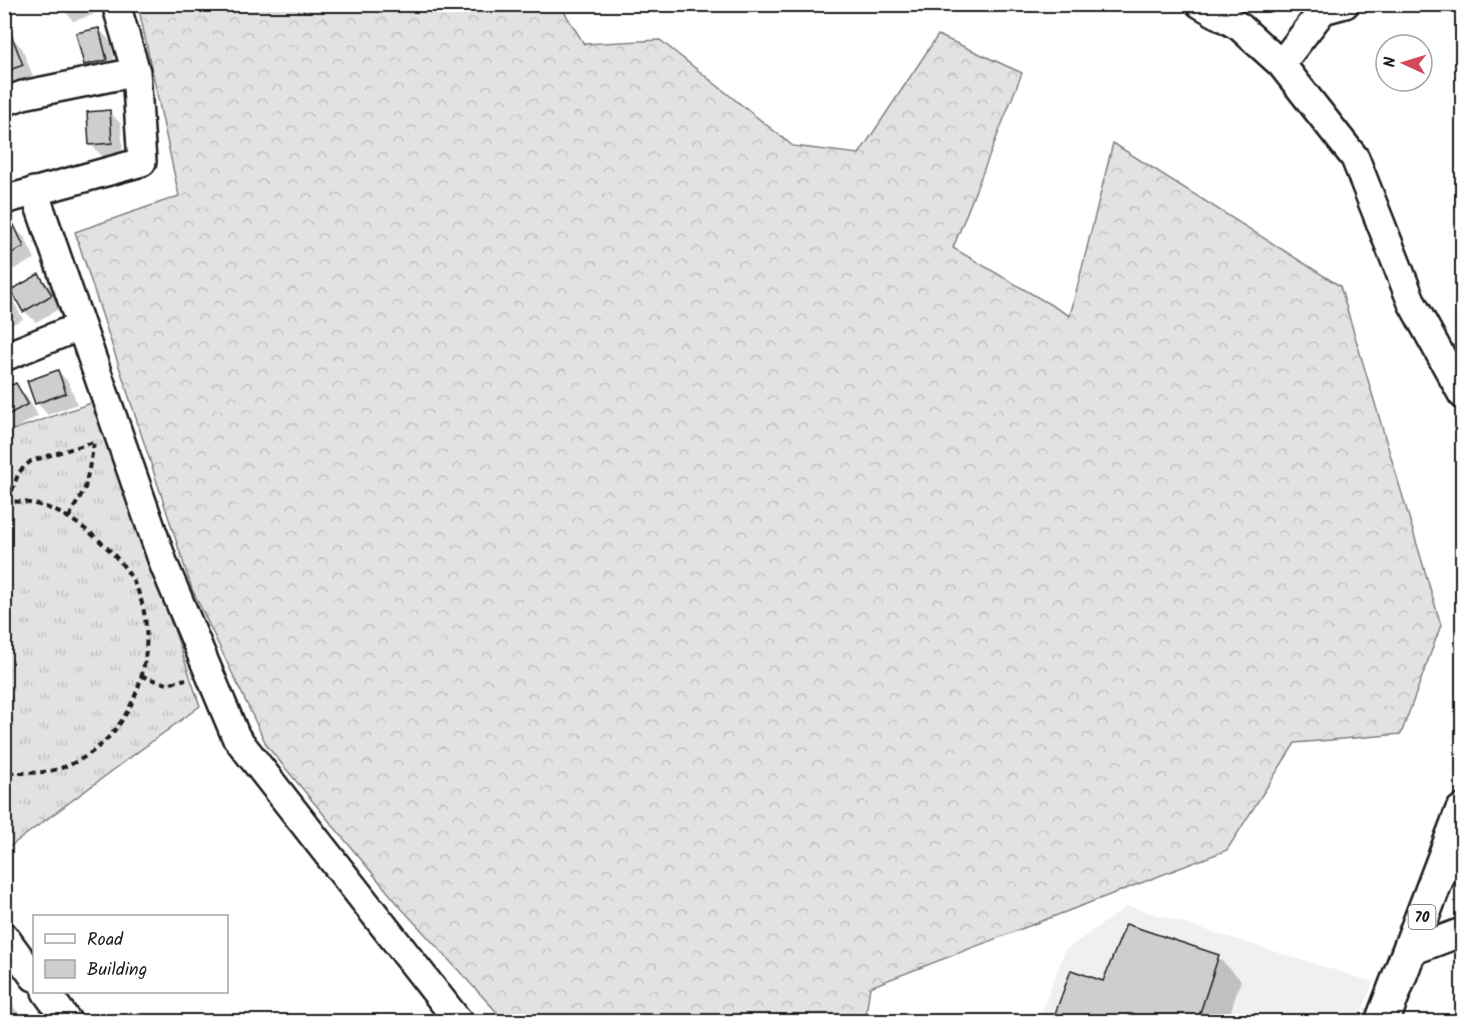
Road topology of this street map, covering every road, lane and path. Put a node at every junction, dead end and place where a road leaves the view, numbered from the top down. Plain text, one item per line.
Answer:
1 (116, 4) edge
2 (1200, 4) edge
3 (1345, 4) edge
4 (1281, 63) junction
5 (136, 72) junction
6 (4, 102) edge
7 (34, 191) junction
8 (4, 200) edge
9 (81, 326) junction
10 (4, 357) edge
11 (1462, 394) edge
12 (107, 439) junction
13 (6, 502) edge
14 (69, 516) junction
15 (209, 672) junction
16 (141, 676) junction
17 (4, 773) edge
18 (1462, 812) edge
19 (1462, 932) edge
20 (4, 936) edge
21 (1409, 952) junction
22 (33, 975) edge
23 (47, 993) edge
24 (68, 1022) edge
25 (459, 1022) edge
26 (1382, 1022) edge

1 - 5 street
2 - 4 street
3 - 4 street
4 - 11 street
5 - 6 street
5 - 7 street
7 - 8 street
7 - 9 street
9 - 10 street
9 - 12 street
12 - 13 path
12 - 14 path
12 - 15 street
13 - 14 path
14 - 16 path
15 - 16 path
15 - 25 street
16 - 17 path
18 - 21 main road, 70
19 - 21 street
20 - 22 street
21 - 26 main road, 70
23 - 24 street

